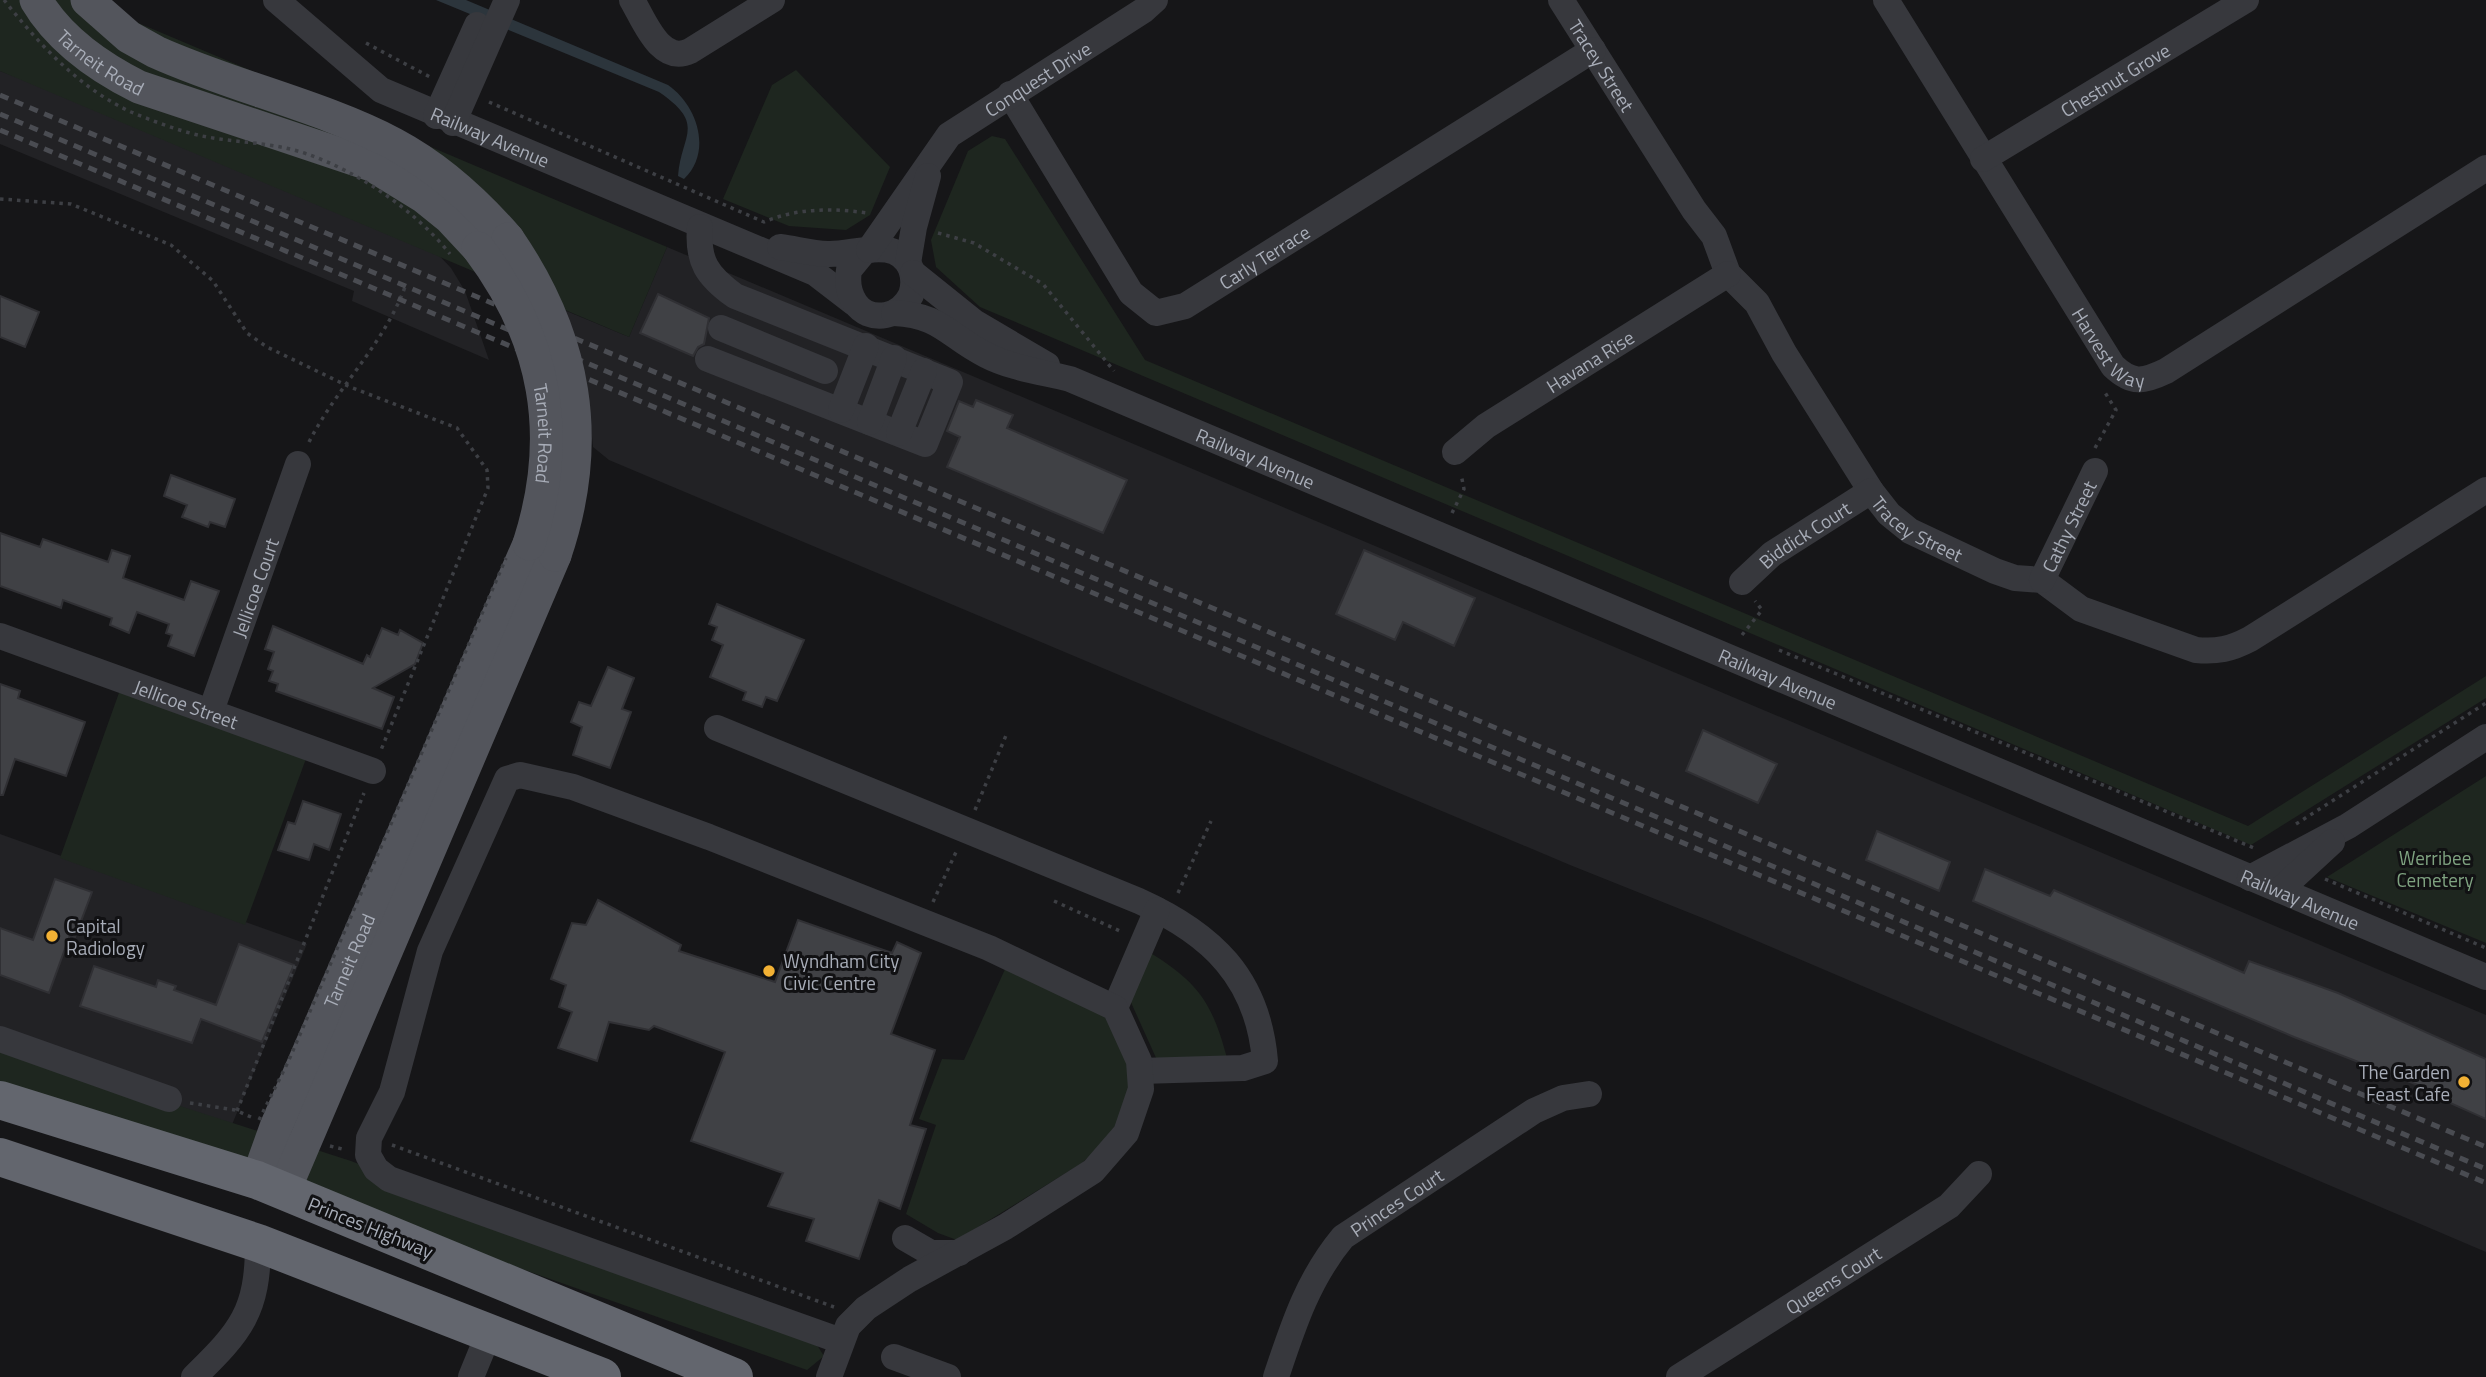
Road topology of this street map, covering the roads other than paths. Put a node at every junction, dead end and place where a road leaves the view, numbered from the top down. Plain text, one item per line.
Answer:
1 (36, 0) edge
2 (87, 0) edge
3 (276, 0) edge
4 (489, 0) edge
5 (507, 0) edge
6 (632, 0) edge
7 (772, 0) edge
8 (1172, 0) edge
9 (1561, 0) edge
10 (1886, 0) edge
11 (2246, 0) edge
12 (1149, 5) edge
13 (1593, 50) junction
14 (458, 89) junction
15 (1010, 94) junction
16 (445, 119) junction
17 (1983, 159) junction
18 (2486, 168) edge
19 (903, 222) junction
20 (699, 226) junction
21 (727, 238) junction
22 (481, 250) junction
23 (866, 251) junction
24 (911, 268) junction
25 (1728, 274) junction
26 (858, 307) junction
27 (894, 313) junction
28 (721, 328) dead end
29 (894, 358) junction
30 (708, 359) dead end
31 (825, 371) junction
32 (1070, 379) junction
33 (809, 397) junction
34 (877, 424) junction
35 (1455, 452) road end
36 (299, 464) road end
37 (2095, 471) road end
38 (2486, 490) edge
39 (1871, 491) junction
40 (2042, 580) junction
41 (1742, 582) road end
42 (0, 636) edge
43 (211, 711) junction
44 (717, 728) dead end
45 (2486, 737) edge
46 (373, 771) road end
47 (2348, 826) junction
48 (2250, 878) junction
49 (2280, 890) junction
50 (1157, 909) junction
51 (2486, 977) edge
52 (1115, 1008) junction
53 (0, 1039) edge
54 (1140, 1071) junction
55 (1589, 1094) dead end
56 (0, 1100) edge
57 (169, 1100) road end
58 (0, 1157) edge
59 (1979, 1174) dead end
60 (271, 1186) junction
61 (905, 1238) dead end
62 (258, 1243) junction
63 (960, 1253) junction
64 (489, 1333) junction
65 (841, 1341) junction
66 (894, 1357) dead end
67 (194, 1377) edge
68 (471, 1377) edge
69 (602, 1377) edge
70 (734, 1377) edge
71 (829, 1377) edge
72 (948, 1377) edge
73 (1276, 1377) edge
74 (1679, 1377) edge

1 - 22 main road, Tarneit Road
2 - 22 main road, Tarneit Road
3 - 16 street, Railway Avenue
4 - 14 street
5 - 14 street
6 - 7 street
8 - 12 street, Conquest Drive
9 - 13 street, Tracey Street
10 - 17 street, Harvest Way
11 - 17 street, Chestnut Grove
12 - 15 street, Conquest Drive
13 - 15 street, Carly Terrace
13 - 25 street, Tracey Street
14 - 16 street
15 - 19 street, Conquest Drive
16 - 20 street, Railway Avenue
17 - 18 street, Harvest Way
19 - 23 street, Conquest Drive
19 - 24 street, Conquest Drive
20 - 21 street, Railway Avenue
20 - 29 street
21 - 23 street, Railway Avenue
21 - 26 street, Railway Avenue
22 - 60 main road, Tarneit Road, bridge
23 - 24 street
23 - 26 street
24 - 27 street
24 - 32 street, Railway Avenue
25 - 35 street, Havana Rise
25 - 39 street, Tracey Street
26 - 27 street
26 - 29 street
27 - 32 street, Railway Avenue
28 - 31 street
29 - 31 street
29 - 34 street
29 - 34 street
29 - 34 street
30 - 33 street
31 - 33 street
32 - 48 street, Railway Avenue
33 - 34 street
36 - 43 street, Jellicoe Court
37 - 40 street, Cathy Street
38 - 40 street, Tracey Street
39 - 40 street, Tracey Street
39 - 41 street, Biddick Court
42 - 43 street, Jellicoe Street
43 - 46 street, Jellicoe Street
44 - 50 street
45 - 47 street
47 - 48 street
47 - 49 street
48 - 49 street, Railway Avenue
49 - 51 street, Railway Avenue
50 - 52 street
50 - 54 street
52 - 54 street
52 - 65 street
53 - 57 street
54 - 63 street
55 - 73 street, Princes Court
56 - 60 highway, Princes Highway
58 - 62 highway
59 - 74 street, Queens Court
60 - 62 highway
60 - 70 highway, Princes Highway
61 - 63 street
62 - 64 highway
62 - 67 street
63 - 65 street
64 - 68 street
64 - 69 highway
65 - 71 street
66 - 72 street

